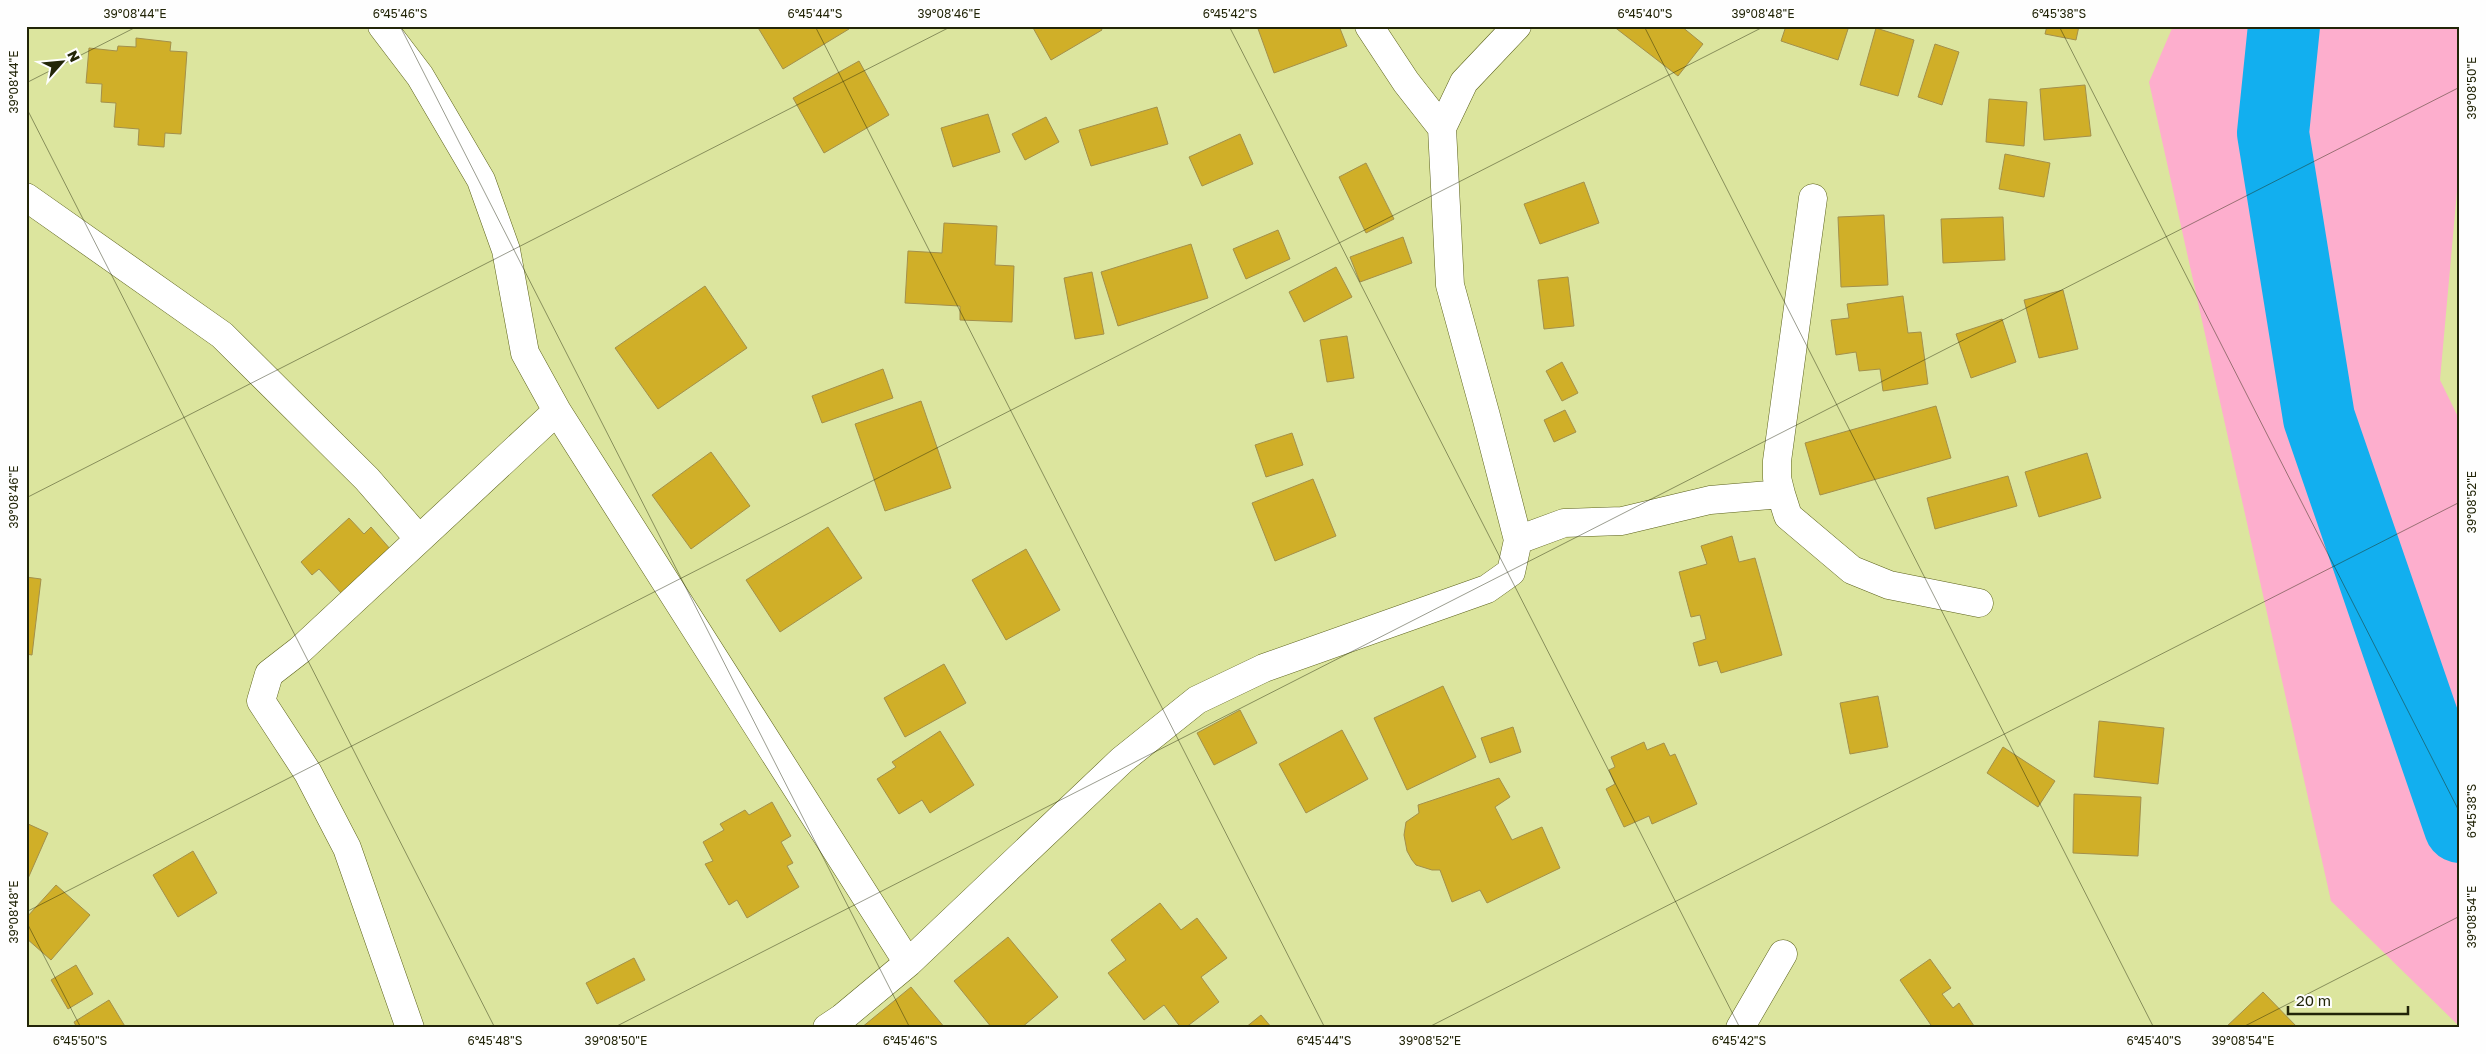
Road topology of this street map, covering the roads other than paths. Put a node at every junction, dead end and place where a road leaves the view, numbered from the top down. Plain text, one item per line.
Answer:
1 (382, 26) edge
2 (1369, 26) edge
3 (1517, 26) edge
4 (1442, 128) junction
5 (26, 197) edge
6 (1813, 198) dead end
7 (557, 412) junction
8 (1781, 494) junction
9 (419, 539) junction
10 (1518, 540) junction
11 (1979, 603) dead end
12 (1783, 954) dead end
13 (908, 963) junction
14 (410, 1028) edge
15 (827, 1028) edge
16 (1740, 1028) edge

1 - 7 street
2 - 4 street
3 - 4 street
4 - 10 street
5 - 9 street
6 - 8 street
7 - 9 street
7 - 13 street
8 - 10 street
8 - 11 street
9 - 14 street
10 - 13 street
12 - 16 street
13 - 15 street

